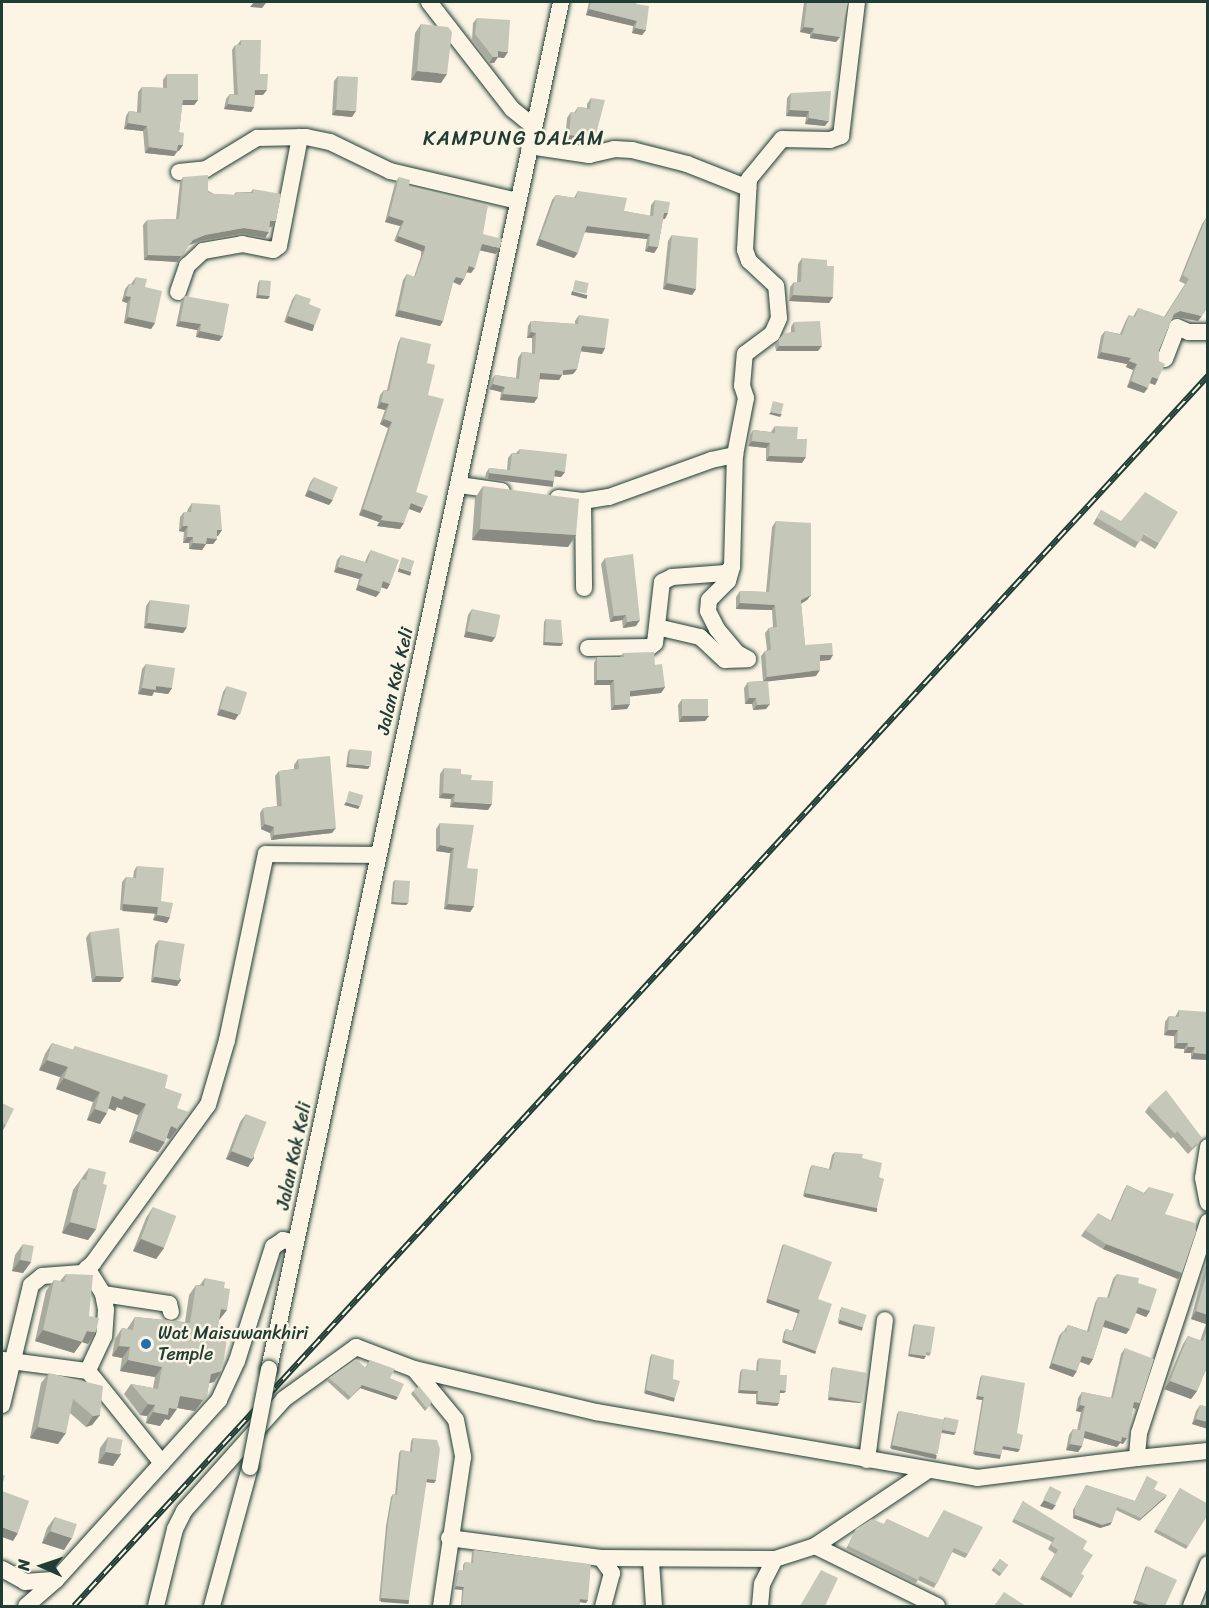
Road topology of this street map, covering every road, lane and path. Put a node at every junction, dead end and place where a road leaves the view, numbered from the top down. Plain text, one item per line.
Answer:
1 (429, 2) edge
2 (561, 2) edge
3 (857, 2) edge
4 (533, 126) junction
5 (300, 136) junction
6 (529, 146) junction
7 (179, 172) dead end
8 (748, 188) junction
9 (518, 201) junction
10 (177, 292) dead end
11 (1208, 332) edge
12 (1165, 359) dead end
13 (735, 455) junction
14 (459, 485) junction
15 (515, 492) edge
16 (538, 495) edge
17 (583, 501) junction
18 (732, 567) junction
19 (584, 588) dead end
20 (657, 627) junction
21 (588, 648) dead end
22 (378, 855) junction
23 (1208, 1147) edge
24 (1208, 1203) edge
25 (1208, 1222) edge
26 (296, 1243) junction
27 (87, 1268) junction
28 (104, 1294) junction
29 (171, 1312) dead end
30 (885, 1320) dead end
31 (7, 1361) edge
32 (414, 1369) junction
33 (88, 1371) junction
34 (2, 1405) edge
35 (1208, 1451) edge
36 (1137, 1458) junction
37 (867, 1460) junction
38 (162, 1463) junction
39 (927, 1471) junction
40 (449, 1538) junction
41 (815, 1546) junction
42 (601, 1558) junction
43 (625, 1559) junction
44 (775, 1559) junction
45 (651, 1561) junction
46 (1208, 1564) edge
47 (2, 1569) edge
48 (612, 1573) junction
49 (56, 1580) junction
50 (26, 1606) edge
51 (156, 1606) edge
52 (212, 1606) edge
53 (441, 1606) edge
54 (603, 1606) edge
55 (654, 1606) edge
56 (760, 1606) edge
57 (937, 1606) edge
58 (1191, 1606) edge

1 - 4 street
2 - 4 street, Jalan Kok Keli
3 - 8 street
4 - 6 street, Jalan Kok Keli
5 - 7 street
5 - 9 street
5 - 10 street
6 - 8 street
6 - 9 street, Jalan Kok Keli
8 - 13 street
9 - 14 street, Jalan Kok Keli
11 - 12 street
13 - 17 street
13 - 18 street
14 - 15 street
14 - 22 street, Jalan Kok Keli
16 - 17 street
17 - 19 street
18 - 20 street
18 - 20 street
20 - 21 street
22 - 26 street, Jalan Kok Keli
22 - 27 street
23 - 24 street
25 - 36 street
26 - 38 street
26 - 52 street, Jalan Kok Keli, bridge
27 - 28 street
27 - 31 street
28 - 29 street
28 - 33 street
30 - 37 street
31 - 33 street
31 - 34 street
32 - 37 street
32 - 40 street
32 - 51 street
33 - 38 street
35 - 36 street
36 - 39 street
37 - 39 street
38 - 49 street
39 - 41 street
40 - 42 street
40 - 53 street
41 - 44 street
41 - 57 street
42 - 43 street
42 - 48 street
43 - 45 street
43 - 48 street
44 - 45 street
44 - 56 street
45 - 55 street
46 - 58 street
47 - 49 street
48 - 54 street
49 - 50 street

